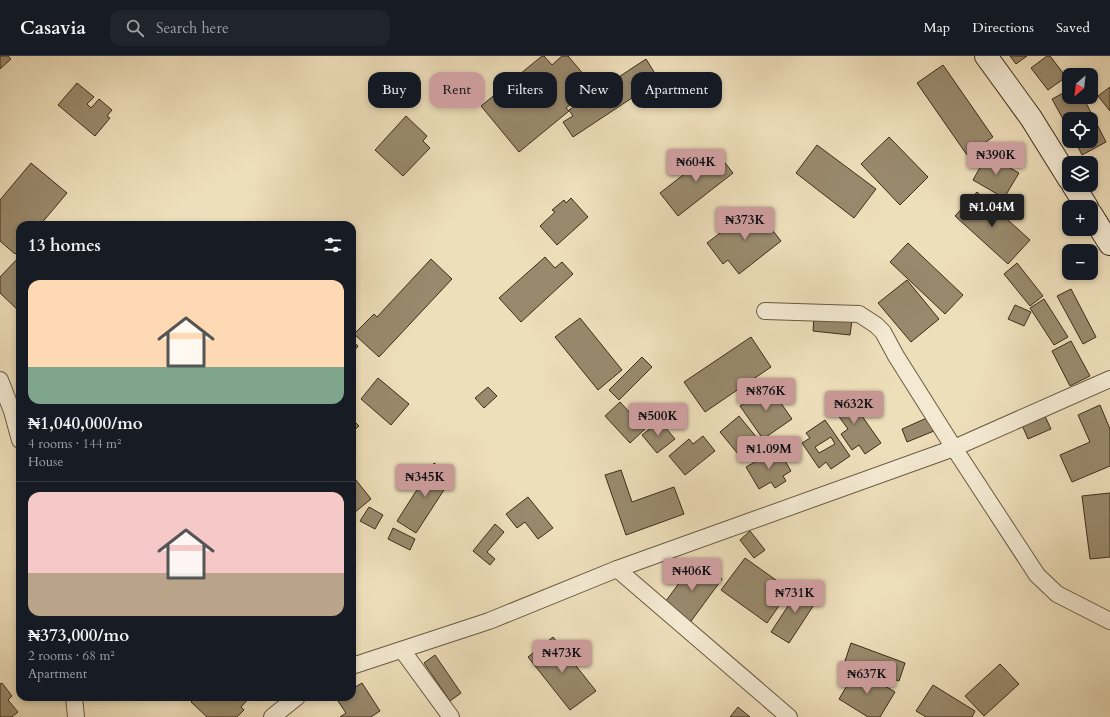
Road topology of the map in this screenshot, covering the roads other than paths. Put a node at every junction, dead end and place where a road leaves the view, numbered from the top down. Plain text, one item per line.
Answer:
1 (986, 56) edge
2 (1062, 168) edge
3 (1098, 225) edge
4 (1110, 244) edge
5 (764, 312) dead end
6 (1110, 379) edge
7 (0, 380) edge
8 (16, 426) edge
9 (954, 448) junction
10 (617, 568) junction
11 (1110, 621) edge
12 (402, 650) junction
13 (356, 665) edge
14 (74, 701) edge
15 (292, 701) edge
16 (76, 717) edge
17 (272, 717) edge
18 (451, 717) edge
19 (789, 717) edge

1 - 2 street
3 - 4 street
5 - 9 street
6 - 9 street
7 - 8 street
9 - 10 street
9 - 11 street
10 - 12 street
10 - 19 street
12 - 13 street
12 - 18 street
14 - 16 street
15 - 17 street

